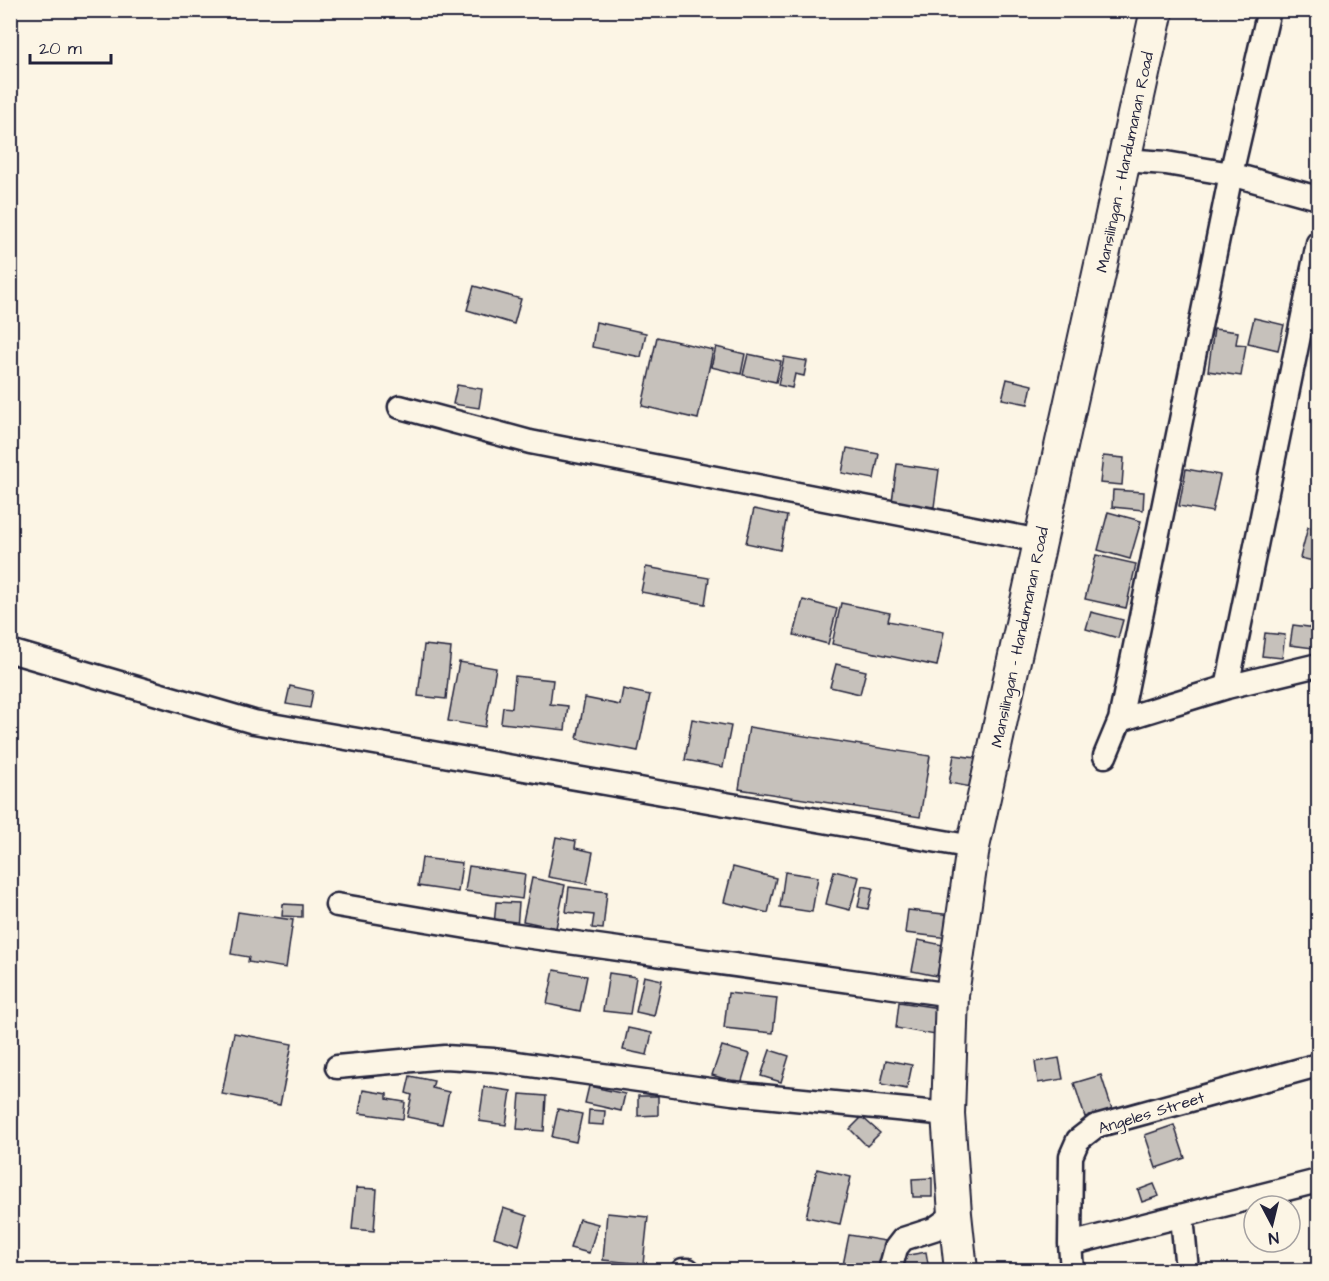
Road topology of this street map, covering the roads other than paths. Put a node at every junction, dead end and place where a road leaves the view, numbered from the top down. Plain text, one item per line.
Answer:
1 (1157, 10) edge
2 (1269, 10) edge
3 (1124, 160) junction
4 (1231, 174) junction
5 (1318, 198) edge
6 (1318, 243) edge
7 (400, 407) dead end
8 (1040, 541) junction
9 (10, 651) edge
10 (1318, 665) edge
11 (1227, 687) junction
12 (1120, 720) junction
13 (1105, 756) dead end
14 (973, 847) junction
15 (337, 905) dead end
16 (952, 995) junction
17 (1318, 1065) edge
18 (337, 1067) dead end
19 (948, 1114) junction
20 (1318, 1181) edge
21 (955, 1214) junction
22 (1182, 1216) junction
23 (1070, 1244) junction
24 (683, 1270) edge
25 (688, 1270) edge
26 (890, 1270) edge
27 (961, 1270) edge
28 (1072, 1270) edge
29 (1187, 1270) edge

1 - 3 street, Mansilingan - Handumanan Road
2 - 4 street
3 - 4 street
3 - 8 street, Mansilingan - Handumanan Road
4 - 5 street
4 - 12 street
6 - 11 street
7 - 8 street
8 - 14 street, Mansilingan - Handumanan Road
9 - 14 street
10 - 11 street
11 - 12 street
12 - 13 street
14 - 16 street, Mansilingan - Handumanan Road
15 - 16 street
16 - 19 street, Mansilingan - Handumanan Road
17 - 23 street, Angeles Street
18 - 19 street
19 - 21 street, Mansilingan - Handumanan Road
20 - 22 street
21 - 26 street
21 - 27 street, Mansilingan - Handumanan Road
22 - 23 street
22 - 29 street
23 - 28 street, Angeles Street
24 - 25 street

